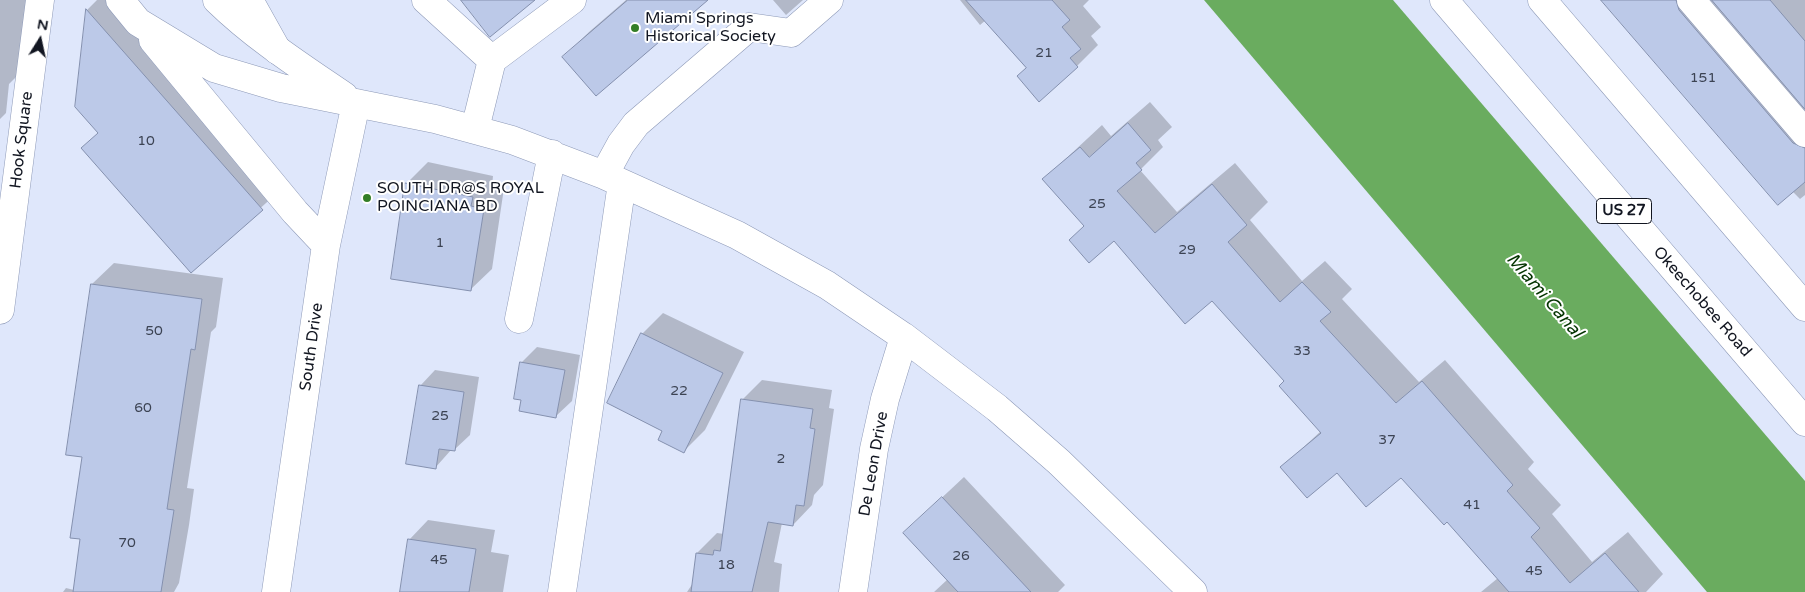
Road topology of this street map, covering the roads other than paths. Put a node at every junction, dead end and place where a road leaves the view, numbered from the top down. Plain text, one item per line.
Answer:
1 (40, 0) edge
2 (120, 0) edge
3 (217, 0) edge
4 (249, 0) edge
5 (426, 0) edge
6 (572, 0) edge
7 (829, 0) edge
8 (1444, 0) edge
9 (1542, 0) edge
10 (1691, 0) edge
11 (138, 22) junction
12 (277, 50) junction
13 (492, 60) junction
14 (356, 103) junction
15 (475, 129) junction
16 (1805, 133) edge
17 (552, 154) junction
18 (613, 179) junction
19 (326, 246) junction
20 (3, 260) edge
21 (1805, 307) edge
22 (0, 310) edge
23 (519, 319) dead end
24 (904, 337) junction
25 (1805, 422) edge
26 (276, 592) edge
27 (562, 592) edge
28 (853, 592) edge
29 (1193, 592) edge

1 - 20 main road, Hook Square
2 - 11 main road
3 - 12 main road
4 - 12 main road
5 - 13 main road
6 - 13 main road
7 - 18 main road
8 - 25 main road, Okeechobee Road / US 27
9 - 21 main road
10 - 16 main road
11 - 14 main road
11 - 19 main road
12 - 14 main road
13 - 15 main road
14 - 15 main road
14 - 19 main road, South Drive
15 - 17 main road
17 - 18 main road
17 - 23 main road
18 - 24 main road
18 - 27 main road
19 - 26 main road, South Drive
20 - 22 main road, Hook Square
24 - 28 main road, De Leon Drive
24 - 29 main road

